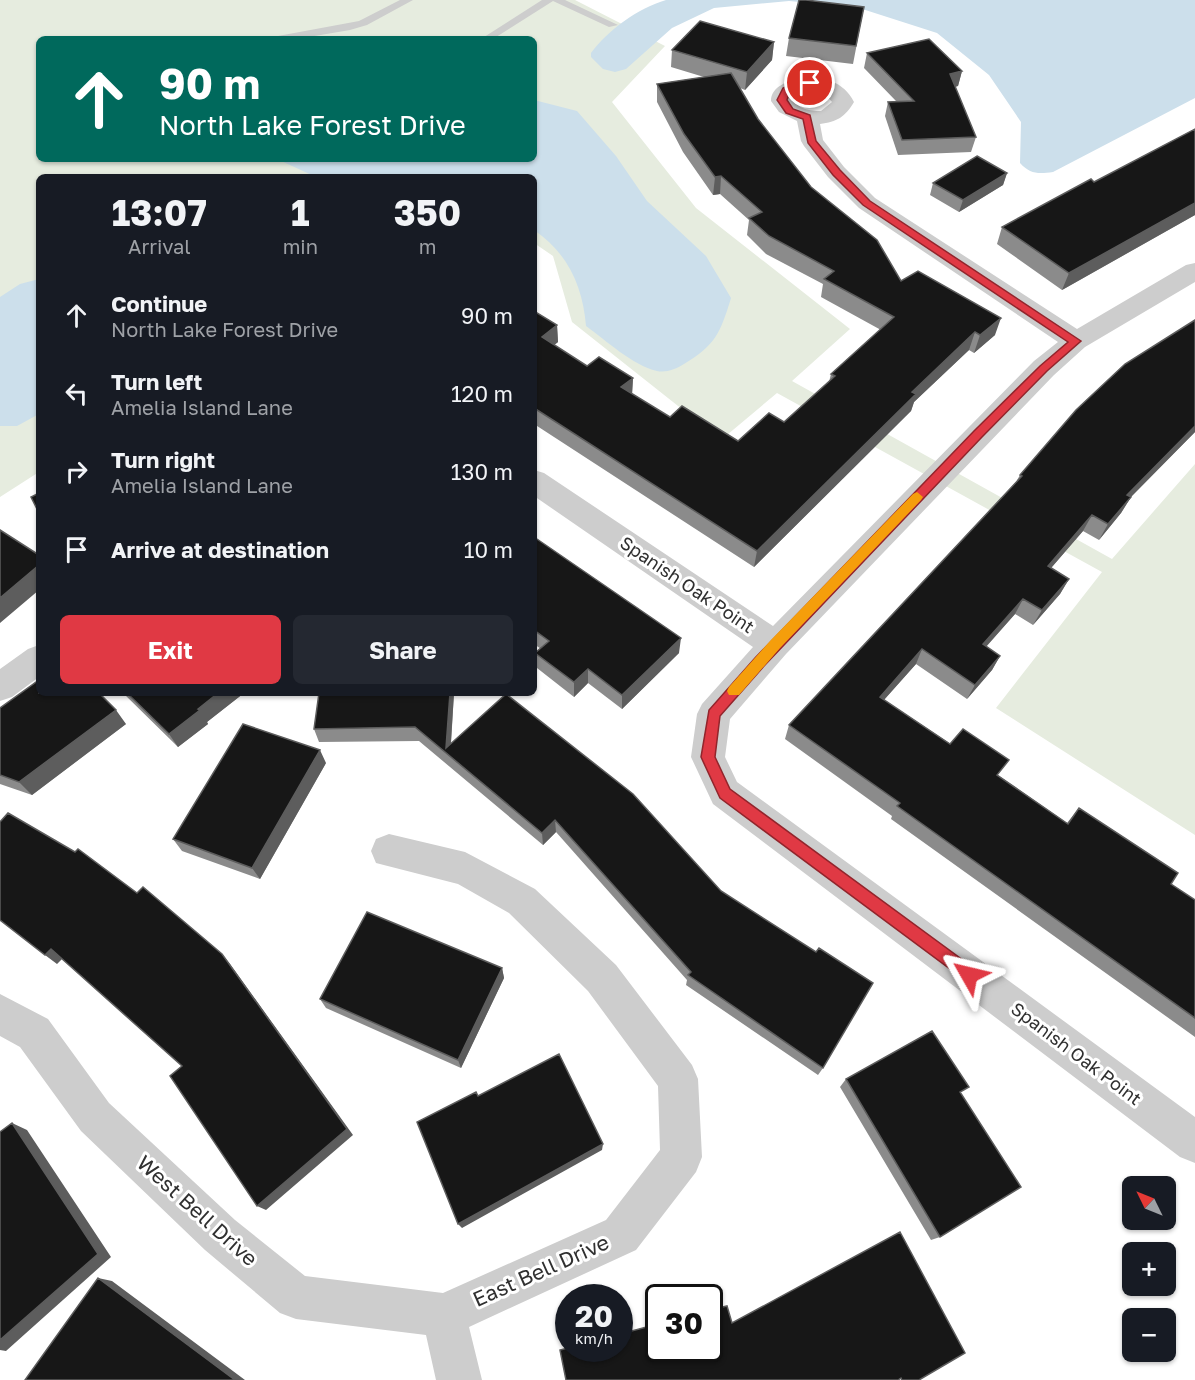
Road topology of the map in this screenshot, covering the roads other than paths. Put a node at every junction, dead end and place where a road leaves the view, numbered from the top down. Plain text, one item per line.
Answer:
1 (408, 0) edge
2 (549, 0) edge
3 (557, 0) edge
4 (613, 25) dead end
5 (297, 36) edge
6 (491, 36) edge
7 (807, 117) dead end
8 (1195, 271) edge
9 (1076, 341) junction
10 (537, 483) edge
11 (775, 645) junction
12 (36, 661) edge
13 (0, 687) edge
14 (389, 851) dead end
15 (0, 1014) edge
16 (1195, 1142) edge
17 (444, 1315) junction
18 (459, 1380) edge

1 - 5 lane
2 - 6 lane
3 - 4 lane
7 - 9 street
8 - 9 street
9 - 11 street
10 - 11 street, Spanish Oak Point
11 - 16 street, Spanish Oak Point
12 - 13 street
14 - 17 street, East Bell Drive
15 - 17 street, West Bell Drive
17 - 18 street

